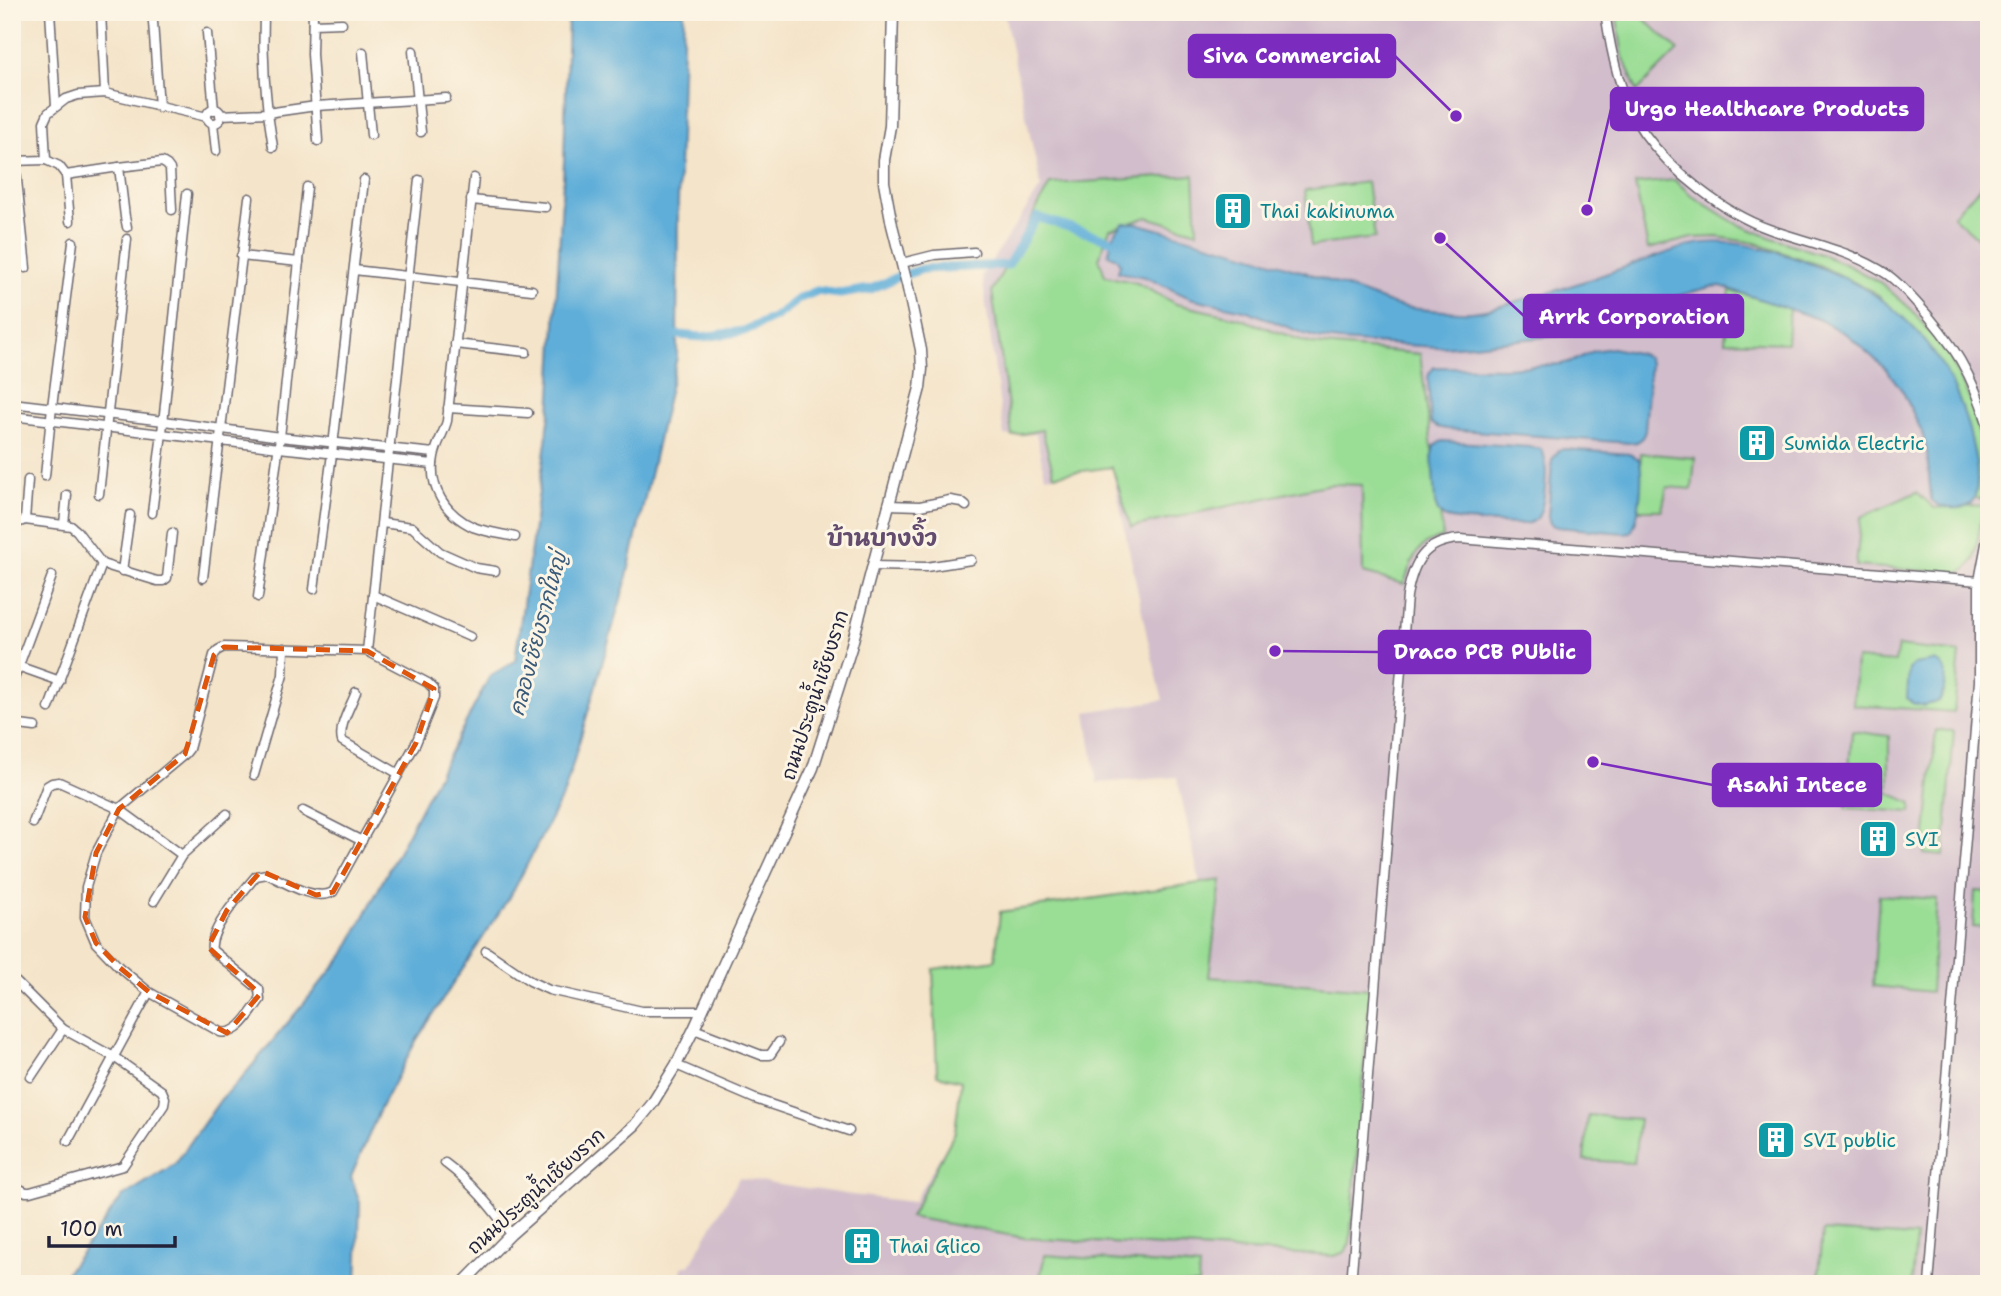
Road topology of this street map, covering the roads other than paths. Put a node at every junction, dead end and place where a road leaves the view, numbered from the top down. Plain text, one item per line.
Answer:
1 (50, 12) edge
2 (102, 12) edge
3 (264, 12) edge
4 (313, 12) edge
5 (893, 12) edge
6 (1605, 12) edge
7 (153, 22) dead end
8 (342, 23) dead end
9 (313, 24) junction
10 (207, 33) dead end
11 (413, 51) dead end
12 (363, 52) dead end
13 (105, 93) junction
14 (446, 98) dead end
15 (416, 99) junction
16 (368, 103) junction
17 (56, 106) junction
18 (316, 106) junction
19 (159, 107) junction
20 (217, 112) junction
21 (267, 113) junction
22 (210, 120) junction
23 (12, 131) edge
24 (421, 132) dead end
25 (371, 135) dead end
26 (318, 141) dead end
27 (273, 147) dead end
28 (216, 151) dead end
29 (46, 160) junction
30 (14, 161) edge
31 (119, 167) junction
32 (66, 175) junction
33 (474, 178) dead end
34 (364, 180) dead end
35 (419, 180) dead end
36 (307, 187) dead end
37 (187, 194) dead end
38 (249, 198) dead end
39 (471, 200) junction
40 (545, 207) dead end
41 (172, 210) dead end
42 (70, 221) dead end
43 (127, 227) dead end
44 (127, 239) dead end
45 (74, 242) dead end
46 (974, 252) dead end
47 (241, 256) junction
48 (299, 262) junction
49 (902, 265) junction
50 (26, 268) dead end
51 (354, 270) junction
52 (408, 277) junction
53 (461, 282) junction
54 (532, 290) dead end
55 (455, 344) junction
56 (526, 352) dead end
57 (12, 403) edge
58 (52, 407) junction
59 (448, 408) junction
60 (528, 413) dead end
61 (108, 415) junction
62 (12, 416) edge
63 (51, 420) junction
64 (164, 421) junction
65 (107, 426) junction
66 (222, 429) junction
67 (1989, 429) edge
68 (162, 433) junction
69 (280, 438) junction
70 (220, 441) junction
71 (333, 443) junction
72 (279, 448) junction
73 (389, 448) junction
74 (434, 453) junction
75 (332, 454) junction
76 (388, 460) junction
77 (433, 464) junction
78 (45, 476) dead end
79 (28, 480) dead end
80 (99, 494) dead end
81 (67, 495) dead end
82 (888, 505) junction
83 (966, 506) dead end
84 (152, 513) dead end
85 (130, 515) dead end
86 (25, 520) junction
87 (382, 523) junction
88 (64, 524) junction
89 (12, 525) edge
90 (1989, 528) edge
91 (172, 533) dead end
92 (515, 537) dead end
93 (971, 560) dead end
94 (102, 564) junction
95 (872, 566) junction
96 (122, 571) junction
97 (495, 571) dead end
98 (52, 576) dead end
99 (203, 578) dead end
100 (1979, 581) junction
101 (314, 589) dead end
102 (258, 597) dead end
103 (373, 599) junction
104 (470, 636) dead end
105 (284, 649) junction
106 (367, 651) junction
107 (16, 665) edge
108 (60, 681) junction
109 (12, 684) edge
110 (356, 692) dead end
111 (49, 708) dead end
112 (12, 724) edge
113 (34, 727) dead end
114 (399, 774) junction
115 (254, 775) dead end
116 (119, 809) junction
117 (303, 811) dead end
118 (227, 814) dead end
119 (33, 823) dead end
120 (362, 841) junction
121 (182, 855) junction
122 (154, 901) dead end
123 (486, 951) dead end
124 (12, 988) edge
125 (149, 992) junction
126 (701, 1011) junction
127 (63, 1029) junction
128 (694, 1029) junction
129 (779, 1042) dead end
130 (114, 1057) junction
131 (676, 1065) junction
132 (31, 1077) dead end
133 (849, 1131) dead end
134 (68, 1141) dead end
135 (445, 1163) dead end
136 (12, 1185) edge
137 (511, 1234) junction
138 (461, 1284) edge
139 (1351, 1284) edge
140 (1929, 1284) edge

1 - 17 street
2 - 13 street
3 - 21 street
4 - 9 street
5 - 49 street, ถนนประตูน้ำเชียงราก
6 - 67 street
7 - 19 street
8 - 9 street
9 - 18 street
10 - 20 street
11 - 15 street
12 - 16 street
13 - 17 street
13 - 19 street
14 - 15 street
15 - 16 street
15 - 24 street
16 - 18 street
16 - 25 street
17 - 29 street
18 - 21 street
18 - 26 street
19 - 22 street
20 - 21 street
20 - 22 street
21 - 27 street
22 - 28 street
23 - 30 street
29 - 30 street
29 - 32 street
30 - 50 street
31 - 32 street
31 - 41 street
31 - 43 street
32 - 42 street
33 - 39 street
34 - 51 street
35 - 52 street
36 - 48 street
37 - 64 street
38 - 47 street
39 - 40 street
39 - 53 street
44 - 61 street
45 - 58 street
46 - 49 street
47 - 48 street
47 - 66 street
48 - 69 street
49 - 82 street, ถนนประตูน้ำเชียงราก
51 - 52 street
51 - 71 street
52 - 53 street
52 - 73 street
53 - 54 street
53 - 55 street
55 - 56 street
55 - 59 street
57 - 58 street
58 - 61 street
58 - 63 street
59 - 60 street
59 - 74 street
61 - 64 street
61 - 65 street
62 - 63 street
63 - 65 street
63 - 78 street
64 - 66 street
64 - 68 street
65 - 68 street
65 - 80 street
66 - 69 street
66 - 70 street
68 - 70 street
68 - 84 street
69 - 71 street
69 - 72 street
70 - 72 street
70 - 99 street
71 - 73 street
71 - 75 street
72 - 75 street
72 - 102 street
73 - 74 street
73 - 76 street
74 - 77 street
75 - 76 street
75 - 101 street
76 - 77 street
76 - 87 street
77 - 92 street
79 - 86 street
81 - 88 street
82 - 83 street
82 - 95 street, ถนนประตูน้ำเชียงราก
85 - 96 street
86 - 88 street
86 - 89 street
87 - 97 street
87 - 103 street
88 - 94 street
90 - 100 street
91 - 96 street
93 - 95 street
94 - 96 street
94 - 108 street
95 - 126 street, ถนนประตูน้ำเชียงราก
98 - 107 street
100 - 139 street
100 - 140 street
103 - 104 street
103 - 106 street
105 - 106 street
105 - 115 street
105 - 116 street
106 - 114 street
107 - 108 street
107 - 109 street
108 - 111 street
110 - 114 street
112 - 113 street
114 - 120 street
116 - 119 street
116 - 121 street
116 - 125 street
117 - 120 street
118 - 121 street
120 - 125 street
121 - 122 street
123 - 126 street
124 - 127 street
125 - 130 street
126 - 128 street, ถนนประตูน้ำเชียงราก
127 - 130 street
127 - 132 street
128 - 129 street
128 - 131 street, ถนนประตูน้ำเชียงราก
130 - 134 street
130 - 136 street
131 - 133 street
131 - 137 street, ถนนประตูน้ำเชียงราก
135 - 137 street
137 - 138 street, ถนนประตูน้ำเชียงราก

